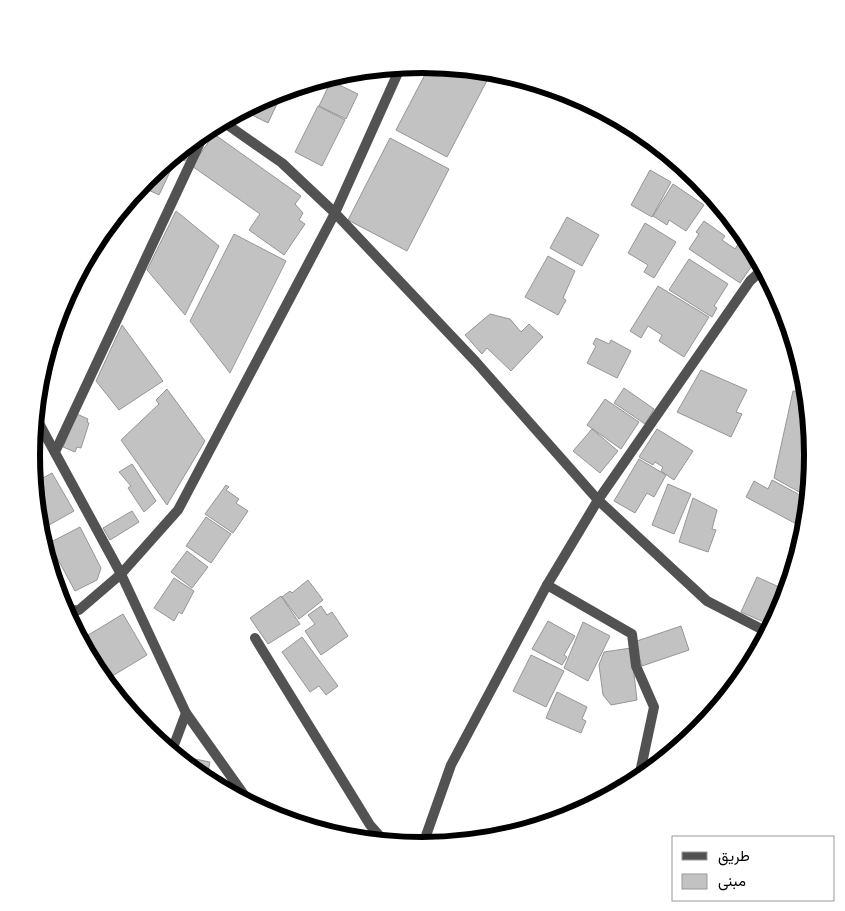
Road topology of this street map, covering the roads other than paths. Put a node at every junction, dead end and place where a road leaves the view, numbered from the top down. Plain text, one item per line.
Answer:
1 (397, 74) edge
2 (228, 126) edge
3 (199, 145) edge
4 (335, 213) junction
5 (759, 273) edge
6 (41, 427) edge
7 (55, 452) junction
8 (598, 500) junction
9 (121, 574) junction
10 (547, 585) junction
11 (73, 610) edge
12 (763, 630) edge
13 (255, 638) dead end
14 (186, 713) junction
15 (174, 746) edge
16 (641, 770) edge
17 (243, 794) edge
18 (379, 836) edge
19 (425, 838) edge

1 - 4 street
2 - 4 street
3 - 7 street
4 - 8 street
4 - 9 street
5 - 8 street
6 - 7 street
7 - 9 street
8 - 10 street
8 - 12 street
9 - 11 street
9 - 14 street
10 - 16 street
10 - 19 street
13 - 18 street
14 - 15 street
14 - 17 street

